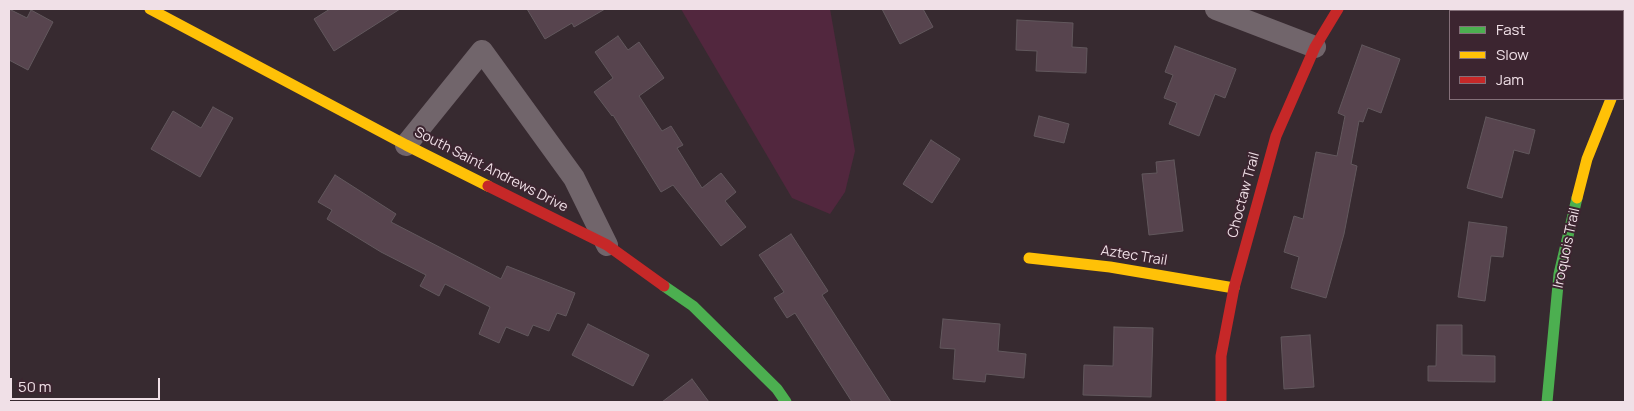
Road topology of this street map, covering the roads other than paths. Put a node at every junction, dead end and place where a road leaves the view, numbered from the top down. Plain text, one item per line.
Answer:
1 (150, 9) edge
2 (1216, 9) edge
3 (1338, 9) edge
4 (1315, 47) junction
5 (1611, 100) edge
6 (406, 145) junction
7 (607, 245) junction
8 (1029, 258) dead end
9 (1234, 288) junction
10 (786, 402) edge
11 (1221, 402) edge
12 (1547, 402) edge

1 - 6 street, South Saint Andrews Drive
2 - 4 street
3 - 4 street, Choctaw Trail
4 - 9 street, Choctaw Trail
5 - 12 street, Iroquois Trail
6 - 7 street, South Saint Andrews Drive
6 - 7 street
7 - 10 street, South Saint Andrews Drive
8 - 9 street, Aztec Trail
9 - 11 street, Choctaw Trail

